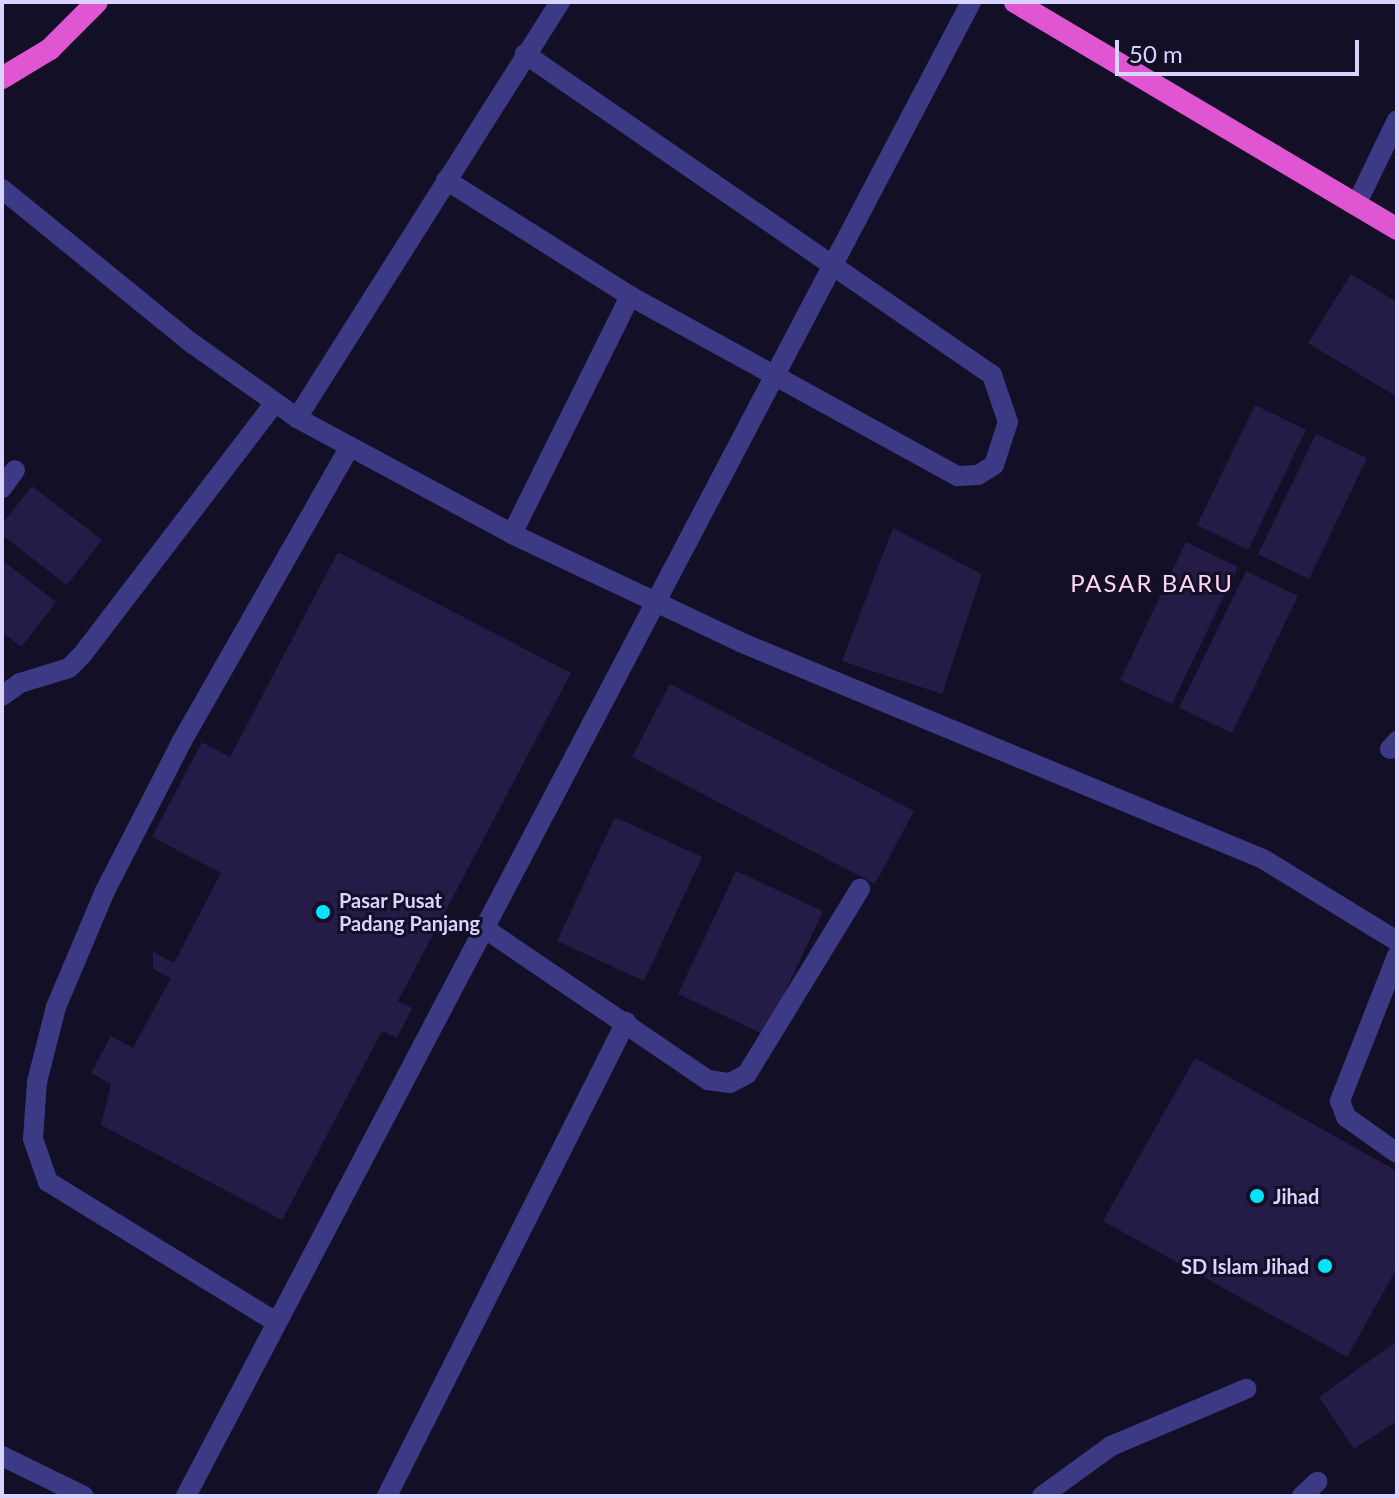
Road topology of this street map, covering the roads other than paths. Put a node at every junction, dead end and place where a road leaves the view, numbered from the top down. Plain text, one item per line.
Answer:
1 (560, 2) edge
2 (971, 2) edge
3 (1015, 2) edge
4 (94, 3) edge
5 (525, 54) junction
6 (2, 78) edge
7 (1397, 120) edge
8 (446, 180) junction
9 (2, 189) edge
10 (1356, 205) junction
11 (1397, 229) edge
12 (832, 264) junction
13 (630, 296) junction
14 (773, 375) junction
15 (273, 405) junction
16 (297, 418) junction
17 (350, 447) junction
18 (15, 470) dead end
19 (2, 488) edge
20 (512, 534) junction
21 (656, 603) junction
22 (2, 696) edge
23 (860, 889) dead end
24 (484, 928) junction
25 (1397, 941) edge
26 (1397, 956) edge
27 (626, 1022) junction
28 (1397, 1153) edge
29 (276, 1322) junction
30 (1246, 1389) dead end
31 (2, 1456) edge
32 (84, 1496) edge
33 (186, 1496) edge
34 (387, 1496) edge
35 (1042, 1496) edge

1 - 5 street
2 - 12 street
3 - 10 highway
4 - 6 highway
5 - 8 street
5 - 12 street
7 - 10 street
8 - 13 street
8 - 16 street
9 - 15 street
10 - 11 highway
12 - 14 street
12 - 14 street
13 - 14 street
13 - 20 street
14 - 21 street
15 - 16 street
15 - 22 street
16 - 17 street
17 - 20 street
17 - 29 street
18 - 19 street
20 - 21 street
21 - 24 street
21 - 25 street
23 - 27 street
24 - 27 street
24 - 29 street
26 - 28 street
27 - 34 street
29 - 33 street
30 - 35 street
31 - 32 street

